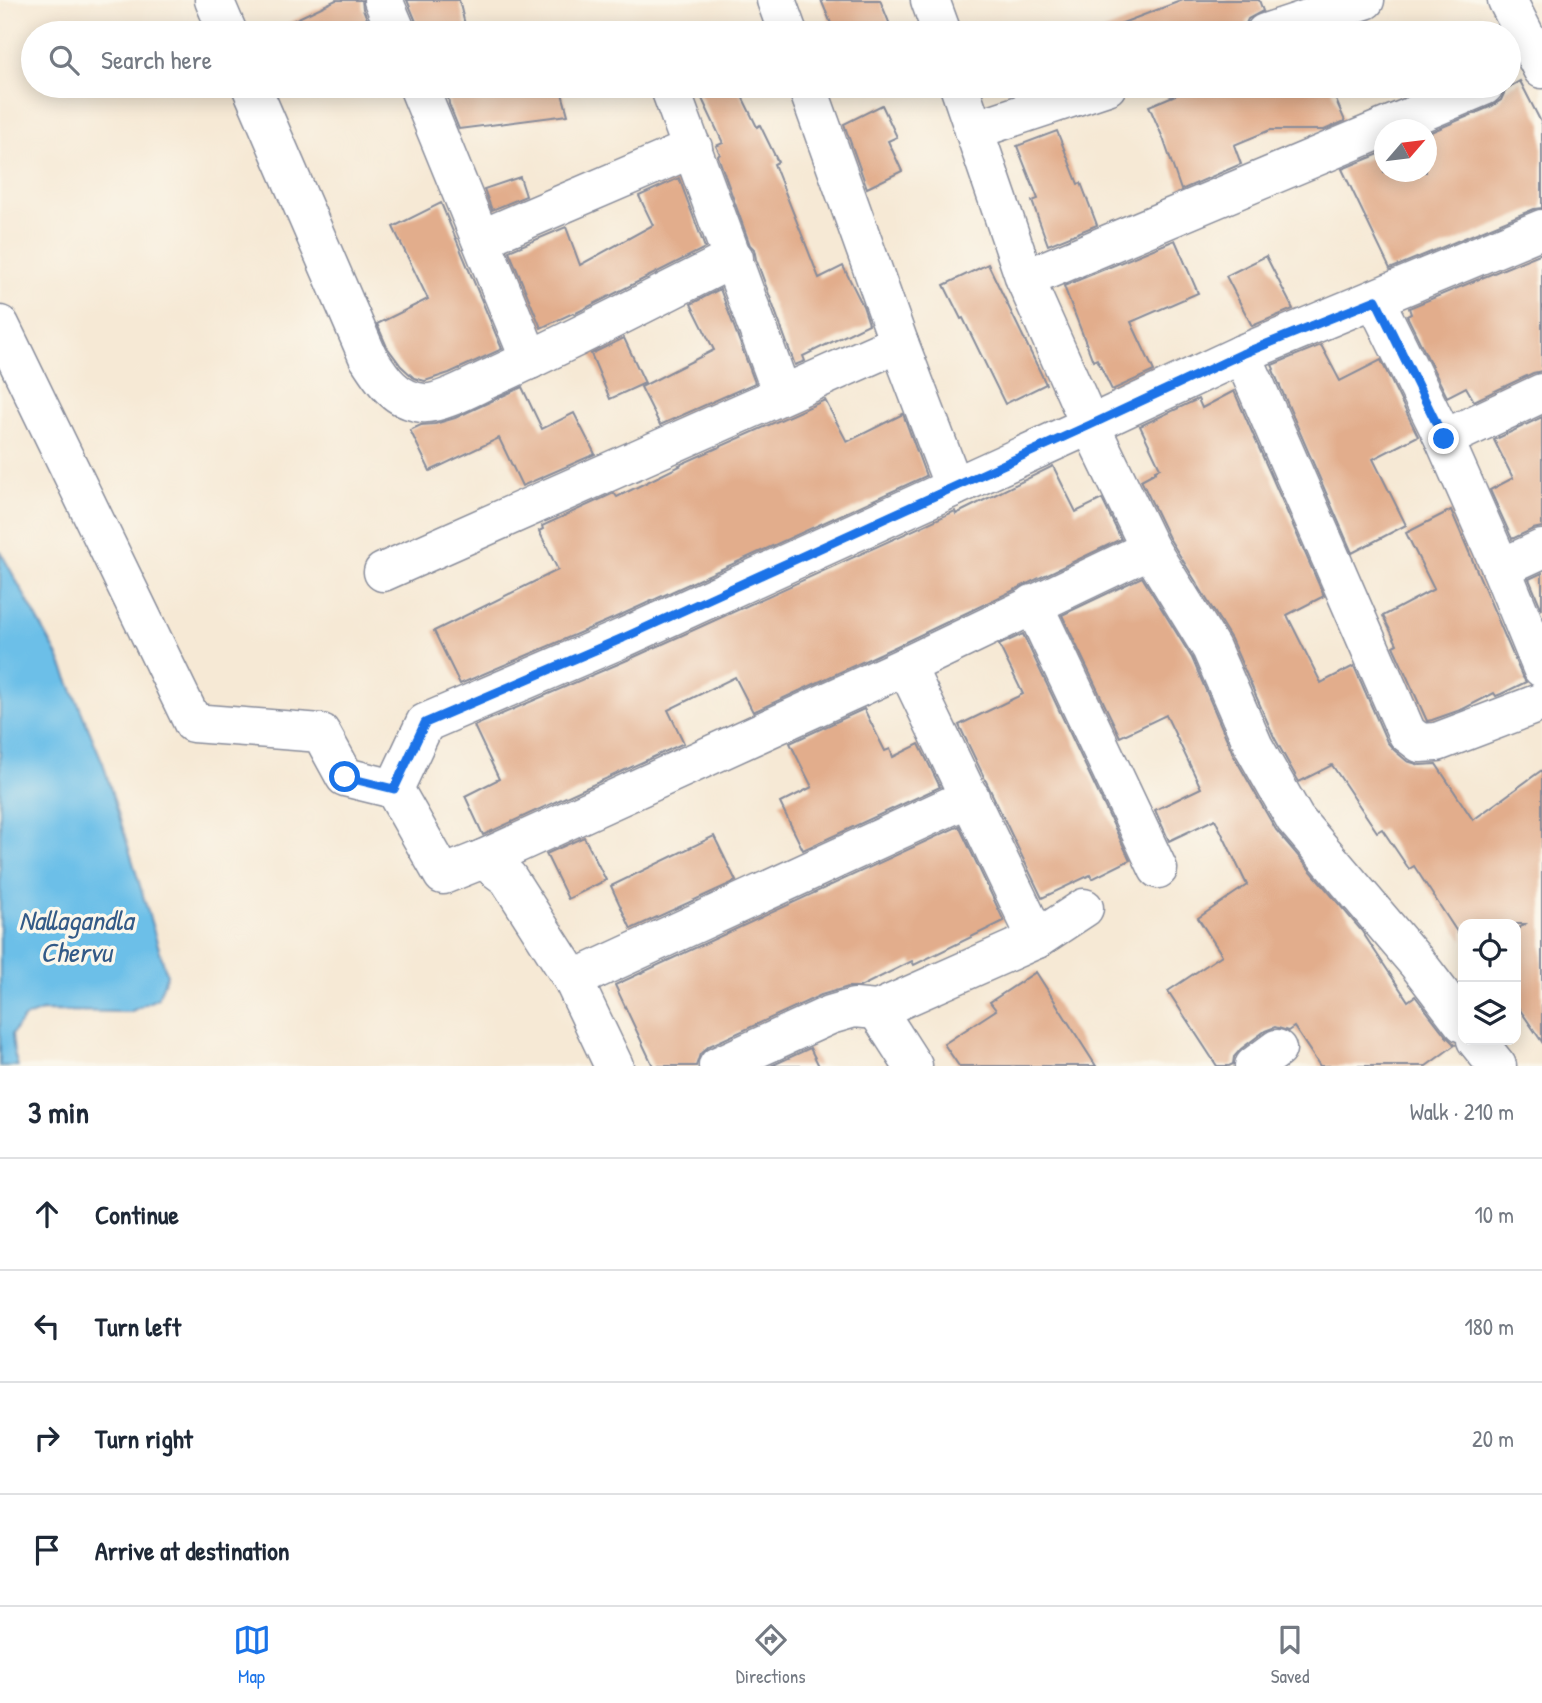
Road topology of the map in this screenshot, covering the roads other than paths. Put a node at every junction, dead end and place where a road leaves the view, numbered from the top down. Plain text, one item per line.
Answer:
1 (214, 0) edge
2 (383, 0) edge
3 (776, 0) edge
4 (1365, 0) edge
5 (1507, 0) edge
6 (223, 21) edge
7 (392, 21) edge
8 (784, 21) edge
9 (1301, 21) edge
10 (1514, 21) edge
11 (1521, 42) edge
12 (1530, 69) edge
13 (256, 98) edge
14 (423, 98) edge
15 (674, 98) edge
16 (811, 98) edge
17 (963, 98) edge
18 (1071, 98) edge
19 (1455, 98) edge
20 (974, 130) junction
21 (693, 148) junction
22 (1542, 229) edge
23 (481, 239) junction
24 (734, 258) junction
25 (1025, 279) junction
26 (1376, 300) junction
27 (0, 325) edge
28 (899, 343) junction
29 (1242, 354) junction
30 (530, 360) junction
31 (1542, 393) edge
32 (782, 394) junction
33 (1090, 425) junction
34 (1444, 439) junction
35 (954, 486) junction
36 (1150, 549) junction
37 (1542, 549) edge
38 (1501, 568) junction
39 (383, 572) dead end
40 (1033, 604) junction
41 (906, 666) junction
42 (1542, 668) edge
43 (1542, 702) edge
44 (394, 789) junction
45 (970, 797) junction
46 (483, 859) junction
47 (1158, 869) dead end
48 (1084, 908) dead end
49 (1038, 939) junction
50 (573, 980) junction
51 (877, 1010) junction
52 (1458, 1016) edge
53 (1480, 1045) edge
54 (614, 1066) edge
55 (718, 1066) edge
56 (913, 1066) edge
57 (1497, 1066) edge

1 - 6 street
2 - 7 street
3 - 8 street
4 - 9 street
5 - 10 street
11 - 12 street
13 - 30 street
14 - 23 street
15 - 21 street
16 - 28 street
17 - 20 street
18 - 20 street
19 - 25 street
20 - 25 street
21 - 23 street
21 - 24 street
22 - 26 street
23 - 30 street
24 - 30 street
24 - 32 street
25 - 33 street
26 - 29 street
26 - 34 street
27 - 44 street
28 - 32 street
28 - 35 street
29 - 33 street
29 - 43 street
31 - 34 street
32 - 39 street
33 - 35 street
33 - 36 street
34 - 38 street
35 - 44 street
36 - 40 street
36 - 52 street
37 - 38 street
38 - 42 street
40 - 41 street
40 - 47 street
41 - 45 street
41 - 46 street
44 - 46 street
45 - 49 street
45 - 50 street
46 - 50 street
48 - 49 street
49 - 51 street
50 - 54 street
51 - 55 street
51 - 56 street
53 - 57 street

